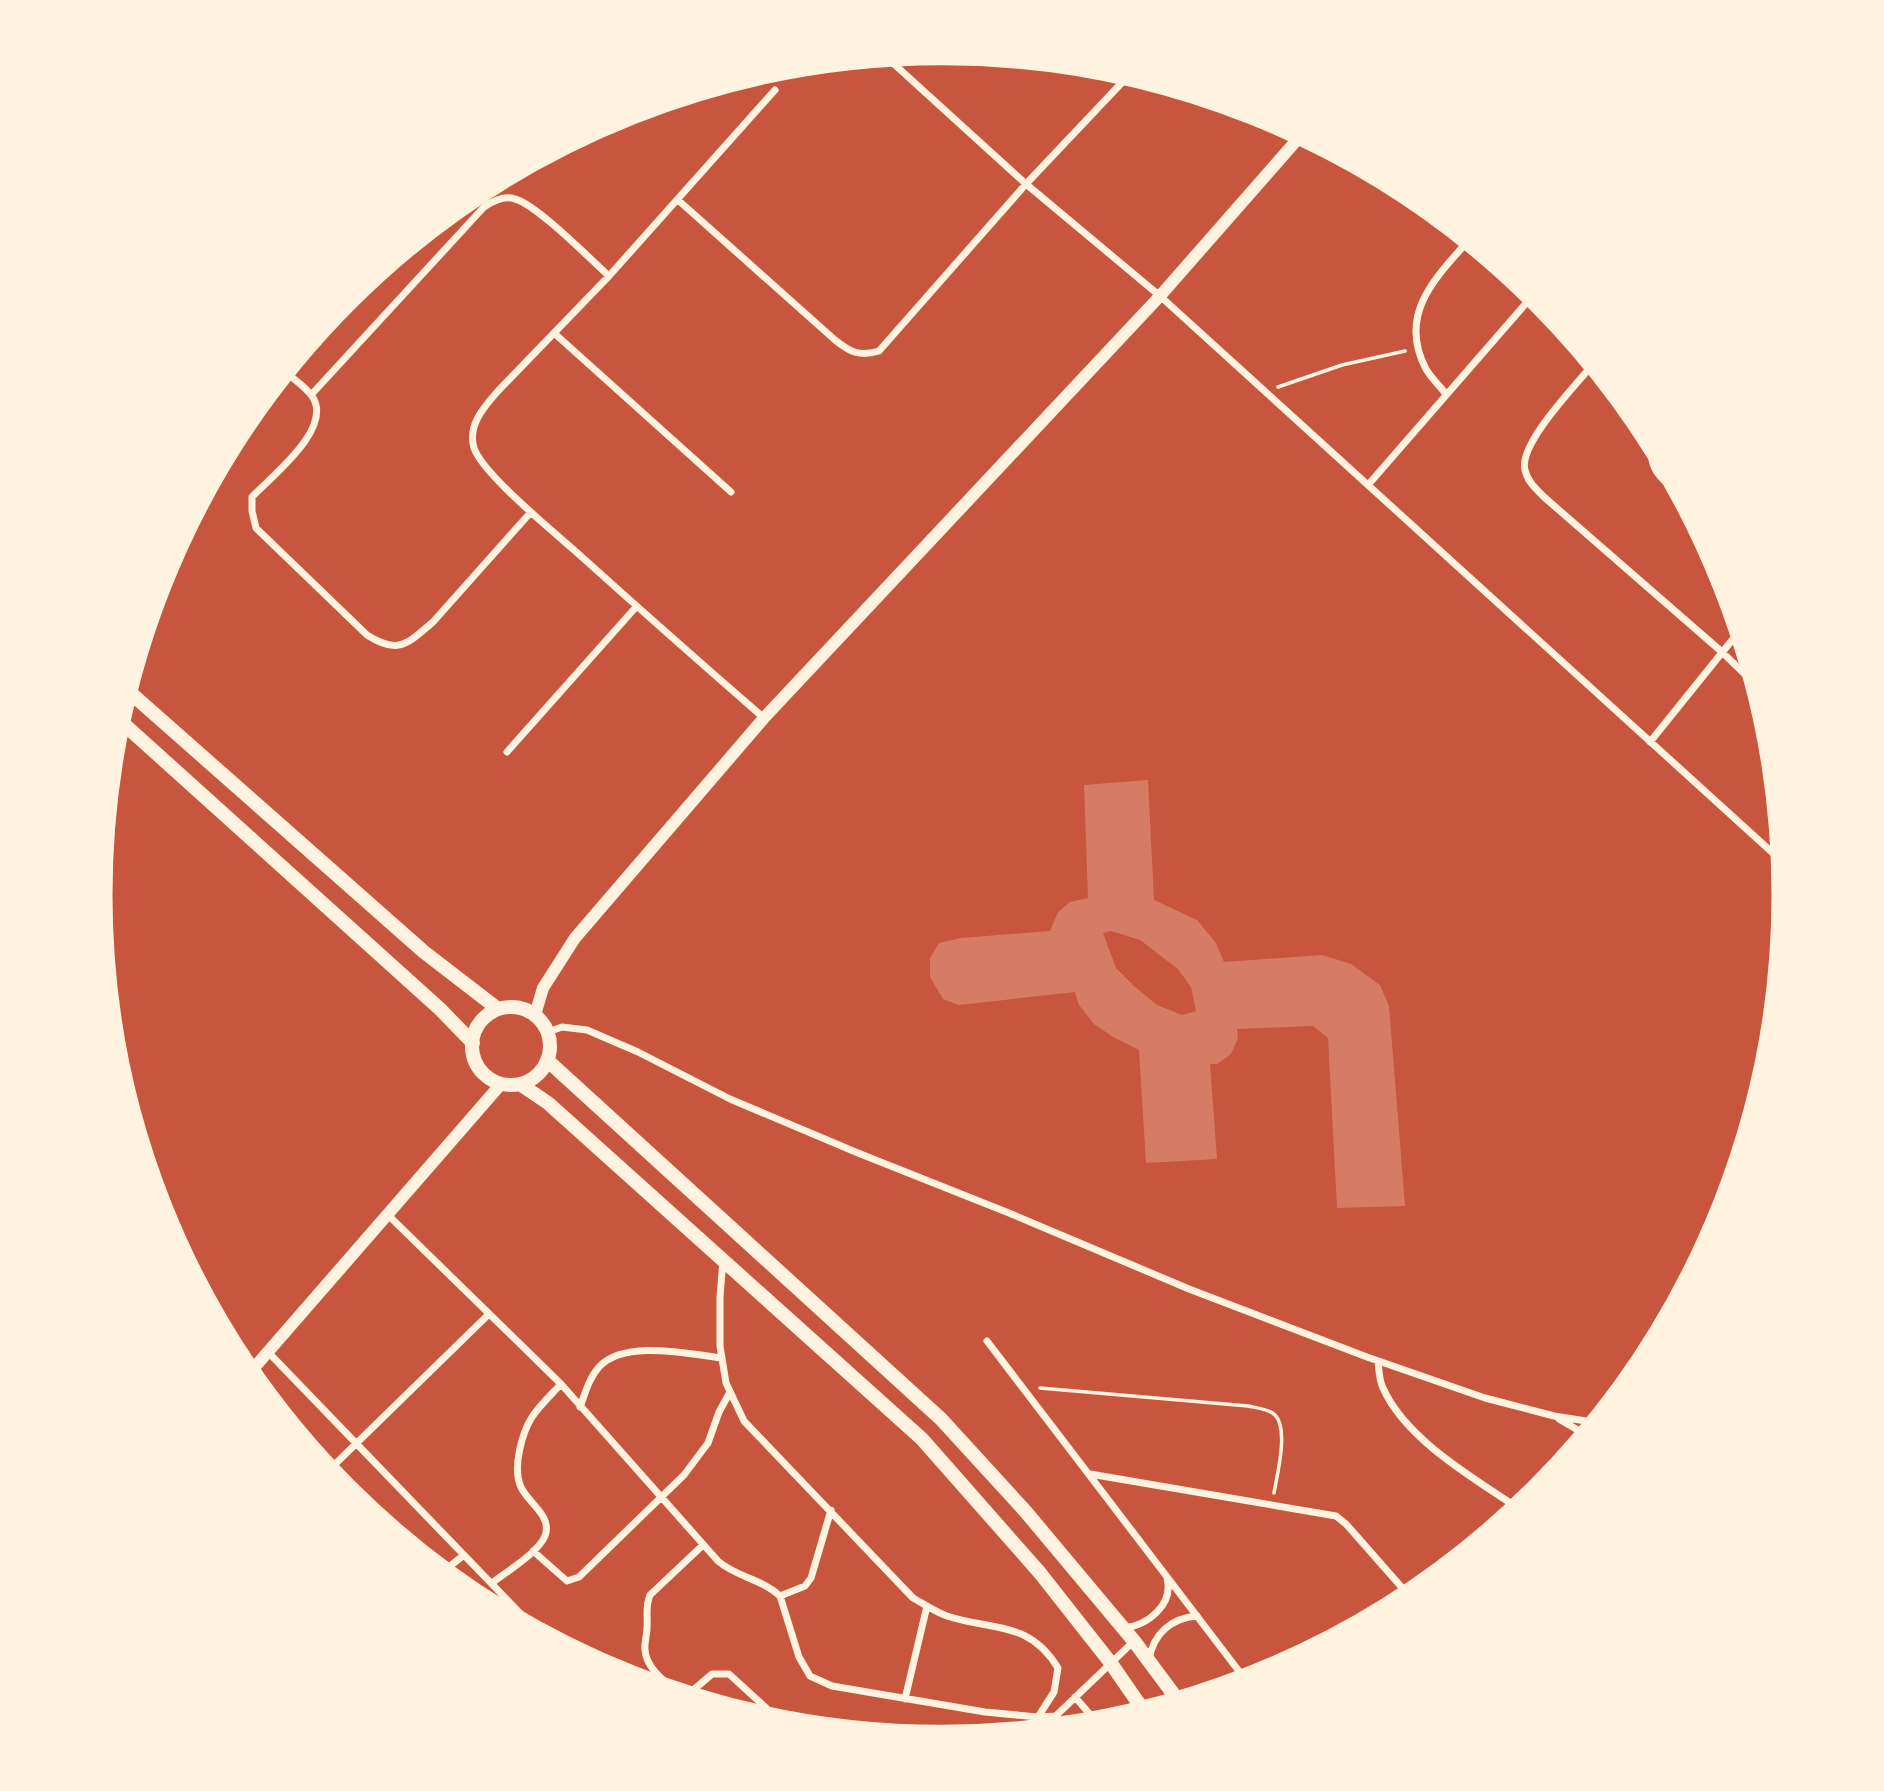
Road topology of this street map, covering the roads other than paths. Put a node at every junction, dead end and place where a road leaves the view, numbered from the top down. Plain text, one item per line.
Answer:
1 (893, 63) edge
2 (1123, 81) edge
3 (775, 90) dead end
4 (1296, 141) edge
5 (1026, 184) junction
6 (678, 200) junction
7 (1464, 245) edge
8 (608, 276) junction
9 (1160, 296) junction
10 (1527, 302) edge
11 (554, 333) junction
12 (1589, 369) edge
13 (290, 376) edge
14 (1446, 394) junction
15 (311, 395) junction
16 (1651, 457) edge
17 (1666, 481) edge
18 (1367, 485) junction
19 (731, 492) dead end
20 (531, 512) junction
21 (636, 607) junction
22 (1735, 636) edge
23 (1722, 652) junction
24 (1747, 676) edge
25 (133, 695) edge
26 (764, 718) junction
27 (126, 726) edge
28 (1650, 742) junction
29 (507, 752) dead end
30 (1774, 855) edge
31 (498, 1009) junction
32 (535, 1015) junction
33 (548, 1032) junction
34 (472, 1043) junction
35 (547, 1060) junction
36 (501, 1084) junction
37 (520, 1084) junction
38 (387, 1213) junction
39 (723, 1260) junction
40 (489, 1314) junction
41 (987, 1340) dead end
42 (268, 1352) junction
43 (722, 1358) junction
44 (1378, 1361) junction
45 (254, 1368) edge
46 (561, 1384) junction
47 (730, 1392) junction
48 (580, 1407) junction
49 (1554, 1416) junction
50 (1589, 1421) edge
51 (1581, 1432) edge
52 (356, 1445) junction
53 (334, 1466) edge
54 (1090, 1474) junction
55 (660, 1496) junction
56 (1512, 1504) edge
57 (831, 1510) junction
58 (703, 1545) junction
59 (533, 1551) junction
60 (464, 1555) junction
61 (448, 1567) edge
62 (1166, 1575) junction
63 (492, 1583) junction
64 (1404, 1590) edge
65 (780, 1596) junction
66 (927, 1606) junction
67 (515, 1611) edge
68 (1197, 1616) junction
69 (1122, 1628) junction
70 (1134, 1641) junction
71 (1149, 1660) junction
72 (1110, 1662) junction
73 (1241, 1674) edge
74 (665, 1682) edge
75 (691, 1690) edge
76 (1176, 1696) edge
77 (1075, 1697) junction
78 (905, 1699) junction
79 (1140, 1705) edge
80 (770, 1712) edge
81 (1056, 1716) junction
82 (1091, 1716) edge
83 (1038, 1717) junction
84 (1048, 1723) edge

1 - 5 street
2 - 5 street
3 - 6 street
4 - 9 street
5 - 6 street
5 - 9 street
6 - 8 street
7 - 14 street
8 - 11 street
8 - 15 street
9 - 18 street
9 - 26 street
10 - 14 street
11 - 19 street
11 - 20 street
12 - 23 street
13 - 15 street
14 - 18 street
15 - 20 street
16 - 17 street
18 - 28 street
20 - 21 street
21 - 26 street
21 - 29 street
22 - 23 street
23 - 24 street
23 - 28 street
25 - 31 main road
26 - 32 street
27 - 34 main road
28 - 30 street
31 - 32 main road
31 - 34 main road
32 - 33 main road
33 - 35 main road
33 - 44 street
34 - 36 main road
35 - 37 main road
35 - 69 main road
36 - 37 main road
36 - 38 street
37 - 39 main road
38 - 40 street
38 - 42 street
39 - 43 street
39 - 72 main road
40 - 46 street
40 - 52 street
41 - 54 street
42 - 45 street
42 - 52 street
43 - 47 street
43 - 48 street
44 - 49 street
44 - 56 street
46 - 48 street
46 - 59 street
47 - 55 street
47 - 57 street
48 - 55 street
49 - 50 street
49 - 51 street
52 - 53 street
52 - 60 street
54 - 62 street
54 - 64 street
55 - 58 street
55 - 59 street
57 - 65 street
57 - 66 street
58 - 65 street
58 - 74 street
59 - 63 street
60 - 61 street
60 - 63 street
62 - 68 street
62 - 69 street
63 - 67 street
65 - 78 street
66 - 78 street
66 - 83 street
68 - 71 street
68 - 73 street
69 - 70 main road
70 - 71 main road
70 - 72 street
71 - 76 main road
72 - 77 street
72 - 79 main road
75 - 80 street
77 - 81 street
77 - 82 street
78 - 83 street
81 - 83 street
81 - 84 street

